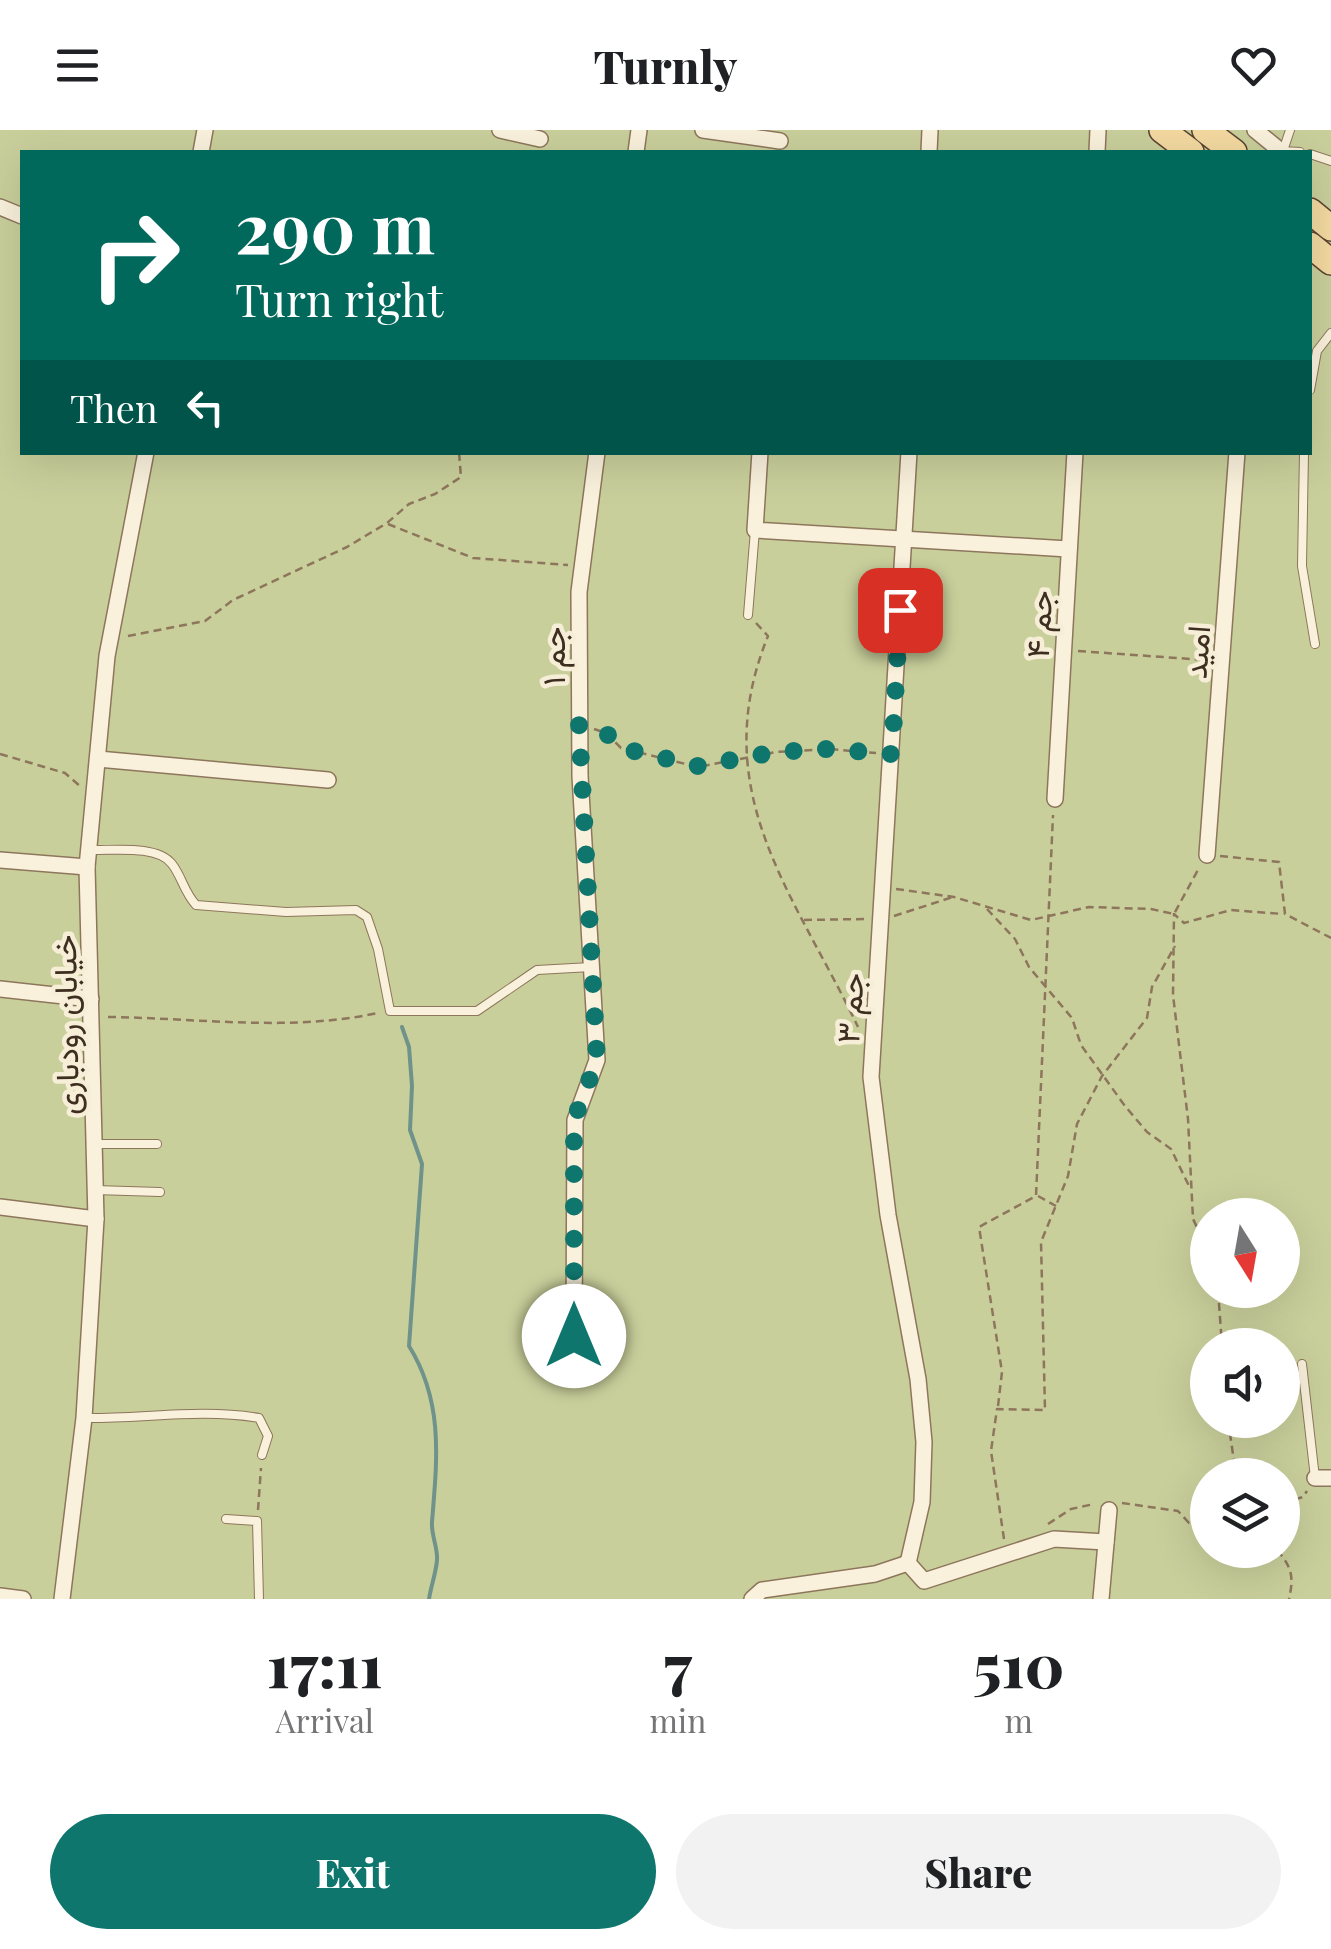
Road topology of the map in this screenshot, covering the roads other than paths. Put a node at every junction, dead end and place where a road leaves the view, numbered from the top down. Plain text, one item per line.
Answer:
1 (500, 130) edge
2 (703, 130) edge
3 (1162, 130) edge
4 (1204, 130) edge
5 (1255, 130) edge
6 (539, 141) edge
7 (780, 141) edge
8 (1188, 150) edge
9 (1231, 150) edge
10 (1280, 150) edge
11 (1331, 333) edge
12 (1312, 380) edge
13 (145, 455) edge
14 (597, 455) edge
15 (760, 455) edge
16 (910, 455) edge
17 (1075, 455) edge
18 (1237, 455) edge
19 (1304, 455) edge
20 (755, 530) junction
21 (904, 538) junction
22 (1068, 549) junction
23 (748, 615) road end
24 (1315, 644) dead end
25 (98, 759) junction
26 (328, 780) dead end
27 (1055, 799) road end
28 (1207, 855) road end
29 (88, 858) junction
30 (0, 860) edge
31 (591, 967) junction
32 (0, 989) edge
33 (91, 998) junction
34 (94, 1144) junction
35 (157, 1144) dead end
36 (95, 1190) junction
37 (160, 1192) dead end
38 (0, 1207) edge
39 (96, 1219) junction
40 (574, 1336) dead end
41 (1302, 1364) dead end
42 (84, 1418) junction
43 (262, 1455) road end
44 (1323, 1478) edge
45 (1108, 1510) dead end
46 (226, 1519) dead end
47 (1106, 1542) junction
48 (908, 1563) junction
49 (0, 1596) edge
50 (23, 1599) edge
51 (62, 1599) edge
52 (258, 1599) edge
53 (752, 1599) edge
54 (1100, 1599) edge

1 - 6 street
2 - 7 street
3 - 8 main road
4 - 9 main road
5 - 10 street
11 - 12 lane
13 - 25 street, خیابان رودباری
14 - 31 street, جم ۱
15 - 20 street
16 - 21 street, جم ۳
17 - 22 street, جم ۴
18 - 28 street, امید
19 - 24 lane
20 - 21 street
20 - 23 lane
21 - 22 street
21 - 48 street, جم ۳
22 - 27 street, جم ۴
25 - 26 street
25 - 29 street, خیابان رودباری
29 - 30 street
29 - 31 lane
29 - 33 street, خیابان رودباری
31 - 40 street, جم ۱
32 - 33 street
33 - 34 street, خیابان رودباری
34 - 35 lane
34 - 36 street, خیابان رودباری
36 - 37 lane
36 - 39 street, خیابان رودباری
38 - 39 street
39 - 42 street, خیابان رودباری
41 - 44 lane
42 - 43 lane
42 - 51 street, خیابان رودباری
45 - 47 street
46 - 52 lane
47 - 48 street
47 - 54 street
48 - 53 street
49 - 50 street

